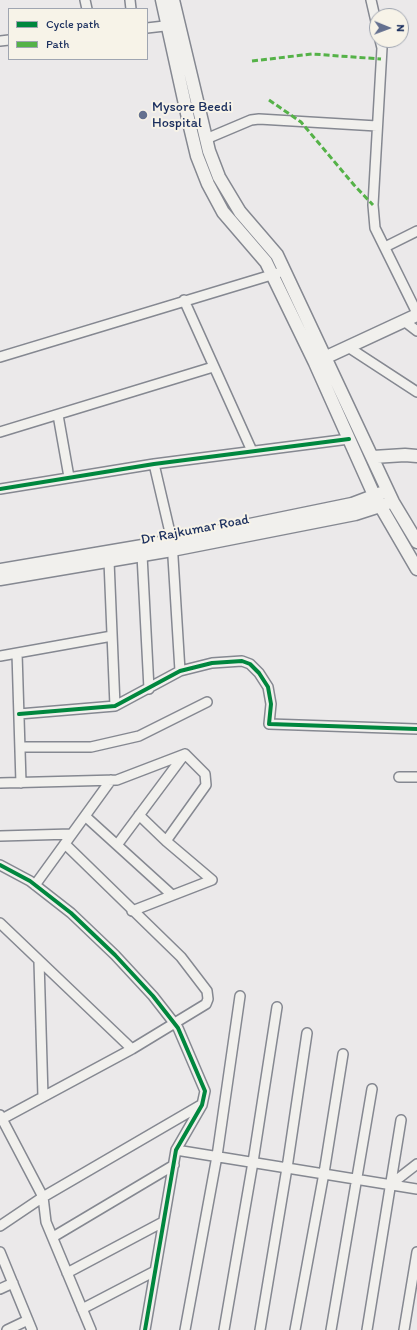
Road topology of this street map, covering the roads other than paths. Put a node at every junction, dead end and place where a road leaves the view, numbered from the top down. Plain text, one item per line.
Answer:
1 (162, 0) edge
2 (177, 1) edge
3 (173, 25) junction
4 (148, 28) edge
5 (382, 48) edge
6 (377, 126) junction
7 (206, 139) junction
8 (417, 232) edge
9 (385, 247) junction
10 (284, 270) junction
11 (272, 275) junction
12 (184, 300) junction
13 (417, 314) edge
14 (404, 321) junction
15 (417, 331) edge
16 (348, 347) junction
17 (0, 357) edge
18 (321, 360) junction
19 (213, 366) junction
20 (417, 392) edge
21 (58, 415) junction
22 (0, 432) edge
23 (349, 439) junction
24 (252, 451) junction
25 (417, 456) edge
26 (373, 457) junction
27 (154, 464) junction
28 (69, 477) junction
29 (0, 490) edge
30 (388, 490) junction
31 (374, 495) junction
32 (393, 502) junction
33 (380, 506) junction
34 (417, 542) edge
35 (172, 545) junction
36 (142, 555) junction
37 (109, 561) junction
38 (417, 569) edge
39 (0, 570) edge
40 (0, 579) edge
41 (112, 636) junction
42 (17, 653) junction
43 (0, 656) edge
44 (180, 671) junction
45 (149, 689) junction
46 (207, 702) dead end
47 (115, 706) junction
48 (19, 714) junction
49 (417, 729) edge
50 (20, 747) junction
51 (185, 754) junction
52 (399, 777) dead end
53 (417, 777) edge
54 (111, 780) junction
55 (22, 782) junction
56 (0, 783) edge
57 (139, 815) junction
58 (85, 816) junction
59 (72, 834) junction
60 (0, 836) edge
61 (166, 841) junction
62 (65, 844) junction
63 (117, 845) junction
64 (0, 865) edge
65 (35, 885) junction
66 (172, 895) junction
67 (132, 911) junction
68 (0, 924) edge
69 (39, 961) junction
70 (240, 996) dead end
71 (277, 1007) dead end
72 (175, 1023) junction
73 (307, 1033) dead end
74 (132, 1048) junction
75 (343, 1054) dead end
76 (372, 1089) dead end
77 (43, 1097) junction
78 (202, 1105) junction
79 (1, 1117) edge
80 (401, 1120) dead end
81 (176, 1150) junction
82 (217, 1156) junction
83 (253, 1162) junction
84 (417, 1164) edge
85 (174, 1165) junction
86 (287, 1168) junction
87 (324, 1173) junction
88 (356, 1179) junction
89 (390, 1185) junction
90 (417, 1188) edge
91 (43, 1197) junction
92 (163, 1222) junction
93 (0, 1226) edge
94 (53, 1237) junction
95 (0, 1252) edge
96 (417, 1252) edge
97 (155, 1271) junction
98 (68, 1273) junction
99 (13, 1283) junction
100 (0, 1289) edge
101 (82, 1309) junction
102 (28, 1320) junction
103 (7, 1330) edge
104 (32, 1330) edge
105 (91, 1330) edge
106 (145, 1330) edge
107 (185, 1330) edge
108 (224, 1330) edge
109 (260, 1330) edge
110 (295, 1330) edge
111 (331, 1330) edge
112 (367, 1330) edge
113 (404, 1330) edge

1 - 3 main road
2 - 3 main road
3 - 4 street
3 - 7 main road
3 - 11 main road
5 - 6 street
6 - 7 street
6 - 9 street
7 - 10 main road
8 - 9 street
9 - 13 street
10 - 11 street
10 - 18 main road
11 - 12 street
11 - 18 main road
12 - 17 street
12 - 19 street
13 - 14 main road
14 - 15 street
14 - 16 main road
16 - 18 main road
16 - 20 street
18 - 23 main road
18 - 26 main road
19 - 21 street
19 - 24 street
21 - 22 street
21 - 28 street
23 - 24 street
23 - 31 main road
24 - 27 street
25 - 26 main road
26 - 30 main road
27 - 28 street
27 - 35 street
28 - 29 street
30 - 31 main road, Dr Rajkumar Road
30 - 32 main road
31 - 33 main road
31 - 35 main road, Dr Rajkumar Road
32 - 33 main road, Dr Rajkumar Road
32 - 34 main road
33 - 35 main road, Dr Rajkumar Road
33 - 38 main road
35 - 36 main road, Dr Rajkumar Road
35 - 39 main road, Dr Rajkumar Road
35 - 44 street
36 - 37 main road, Dr Rajkumar Road
36 - 45 street
37 - 40 main road, Dr Rajkumar Road
37 - 41 street
41 - 42 street
41 - 47 street
42 - 43 street
42 - 48 street
44 - 45 street
44 - 49 street
45 - 47 street
46 - 50 street
47 - 48 street
48 - 50 street
50 - 55 street
51 - 54 street
51 - 57 street
51 - 61 street
52 - 53 street
54 - 55 street
54 - 58 street
55 - 56 street
57 - 61 street
57 - 63 street
58 - 59 street
58 - 63 street
59 - 60 street
59 - 62 street
61 - 66 street
62 - 65 street
62 - 67 street
63 - 66 street
64 - 65 street
65 - 72 street
66 - 67 street
67 - 72 street
68 - 69 street
69 - 74 street
69 - 77 street
70 - 82 street
71 - 83 street
72 - 74 street
72 - 78 street
73 - 86 street
74 - 77 street
75 - 87 street
76 - 88 street
77 - 79 street
78 - 81 street
78 - 91 street
79 - 91 street
80 - 89 street
81 - 82 street
81 - 85 street
82 - 83 street
82 - 107 street
83 - 86 street
83 - 108 street
84 - 89 street
85 - 92 street
85 - 94 street
86 - 87 street
86 - 109 street
87 - 88 street
87 - 110 street
88 - 89 street
88 - 111 street
89 - 90 street
89 - 112 street
91 - 93 street
91 - 94 street
92 - 97 street
92 - 98 street
94 - 98 street
95 - 99 street
96 - 113 street
97 - 101 street
97 - 106 street
98 - 101 street
99 - 100 street
99 - 102 street
101 - 105 street
102 - 103 street
102 - 104 street

